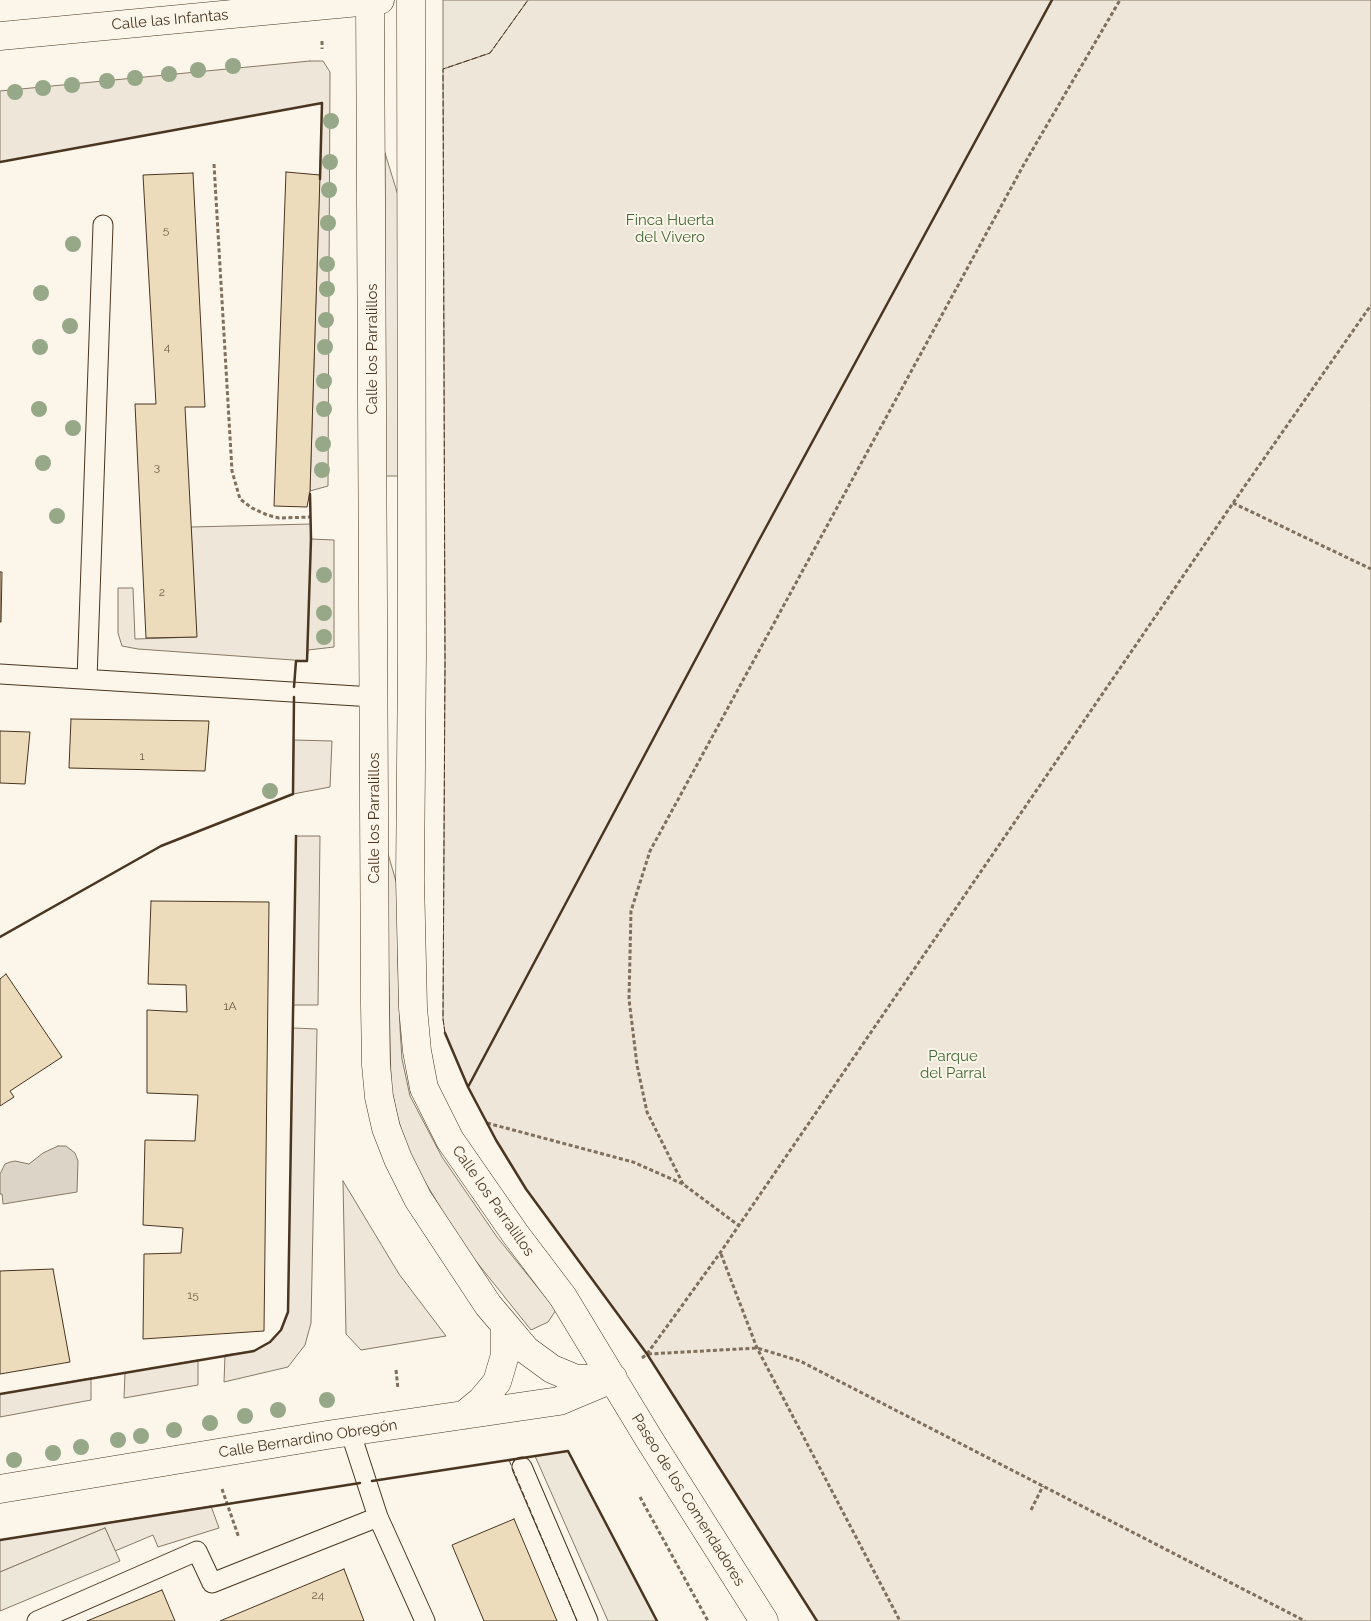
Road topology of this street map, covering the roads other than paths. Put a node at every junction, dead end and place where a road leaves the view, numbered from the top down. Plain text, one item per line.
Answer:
1 (374, 0) edge
2 (411, 0) edge
3 (0, 36) edge
4 (103, 225) dead end
5 (411, 237) junction
6 (412, 654) junction
7 (0, 674) edge
8 (87, 679) junction
9 (373, 697) junction
10 (410, 879) junction
11 (504, 1325) junction
12 (613, 1378) junction
13 (464, 1415) junction
14 (350, 1431) junction
15 (522, 1467) dead end
16 (0, 1489) edge
17 (378, 1517) junction
18 (37, 1621) edge
19 (425, 1621) edge
20 (588, 1621) edge
21 (764, 1621) edge

1 - 3 street, Calle las Infantas
1 - 5 street
1 - 9 street, Calle los Parralillos
2 - 5 street, Calle los Parralillos
4 - 8 lane
5 - 6 street, Calle los Parralillos
6 - 9 street, Calle los Parralillos
6 - 10 street, Calle los Parralillos
7 - 8 lane
8 - 9 lane
9 - 10 street, Calle los Parralillos
9 - 11 street, Calle los Parralillos
10 - 12 street, Calle los Parralillos
11 - 12 street, Calle los Parralillos
11 - 13 street
12 - 13 street, Calle Bernardino Obregón
12 - 21 street, Paseo de los Comendadores
13 - 14 street, Calle Bernardino Obregón
14 - 16 street, Calle Bernardino Obregón
14 - 17 lane
15 - 20 lane
17 - 18 lane
17 - 19 lane

